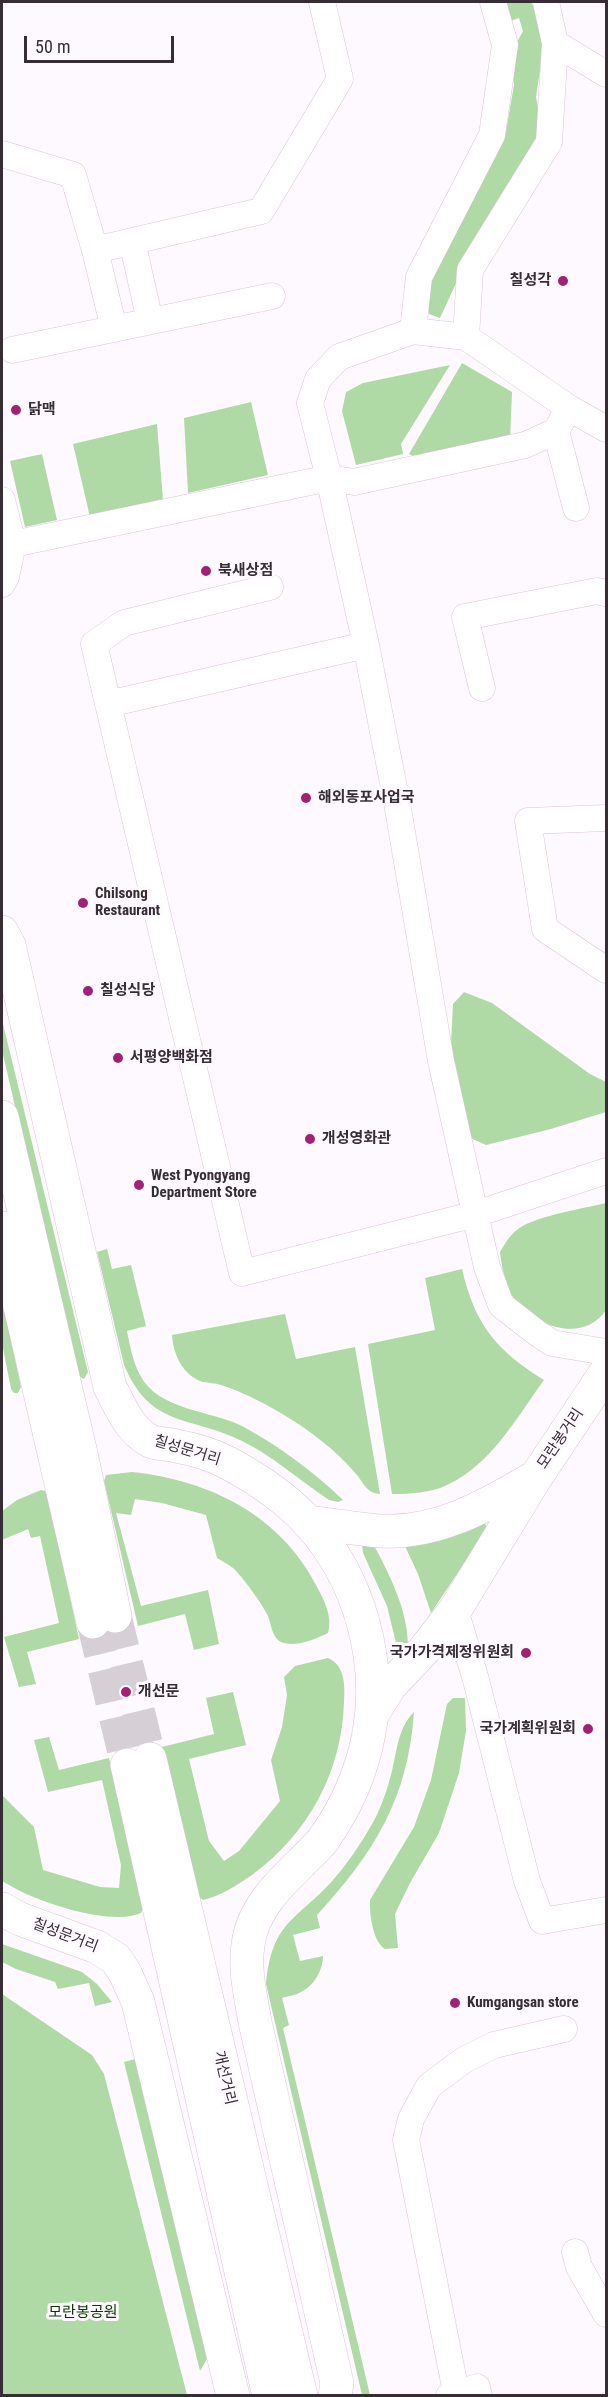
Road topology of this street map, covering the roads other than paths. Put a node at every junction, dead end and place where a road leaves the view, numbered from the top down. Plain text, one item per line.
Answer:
1 (322, 2) edge
2 (494, 2) edge
3 (546, 2) edge
4 (555, 43) junction
5 (606, 74) edge
6 (2, 154) edge
7 (132, 241) junction
8 (95, 250) junction
9 (272, 296) dead end
10 (150, 321) junction
11 (114, 329) junction
12 (413, 331) junction
13 (466, 337) junction
14 (12, 350) dead end
15 (569, 408) junction
16 (606, 429) edge
17 (556, 431) junction
18 (330, 478) junction
19 (2, 500) edge
20 (576, 508) dead end
21 (13, 544) junction
22 (2, 584) edge
23 (270, 587) dead end
24 (606, 593) edge
25 (366, 645) junction
26 (482, 688) dead end
27 (108, 705) junction
28 (606, 818) edge
29 (2, 932) edge
30 (606, 970) edge
31 (2, 1117) edge
32 (606, 1172) edge
33 (476, 1214) junction
34 (2, 1228) edge
35 (606, 1352) edge
36 (606, 1372) edge
37 (536, 1477) junction
38 (308, 1522) junction
39 (455, 1610) junction
40 (372, 1715) junction
41 (2, 1909) edge
42 (606, 1910) edge
43 (564, 2029) dead end
44 (575, 2252) dead end
45 (604, 2303) edge
46 (462, 2394) edge
47 (233, 2396) edge
48 (269, 2396) edge
49 (301, 2396) edge
50 (335, 2396) edge

1 - 7 street
2 - 12 street
3 - 4 street
4 - 5 street
4 - 13 street
6 - 8 street
7 - 8 street
7 - 10 street
8 - 11 street
9 - 10 street
10 - 11 street
11 - 14 street
12 - 13 street
12 - 18 street
13 - 15 street
15 - 16 street
15 - 17 street
17 - 18 street
17 - 20 street
18 - 21 street
18 - 25 street
19 - 21 street
21 - 22 street
23 - 27 street
24 - 26 street
25 - 27 street
25 - 33 street
27 - 33 street
28 - 30 street
29 - 38 main road, 칠성문거리
31 - 34 main road
32 - 33 street
33 - 35 street
36 - 37 main road, 모란봉거리
37 - 38 main road
37 - 39 main road, 모란봉거리
38 - 40 main road, 칠성문거리
39 - 40 main road, 모란봉거리
39 - 42 street
40 - 50 main road, 칠성문거리
41 - 47 main road, 칠성문거리
43 - 46 street
44 - 45 street
48 - 49 main road, 개선거리

